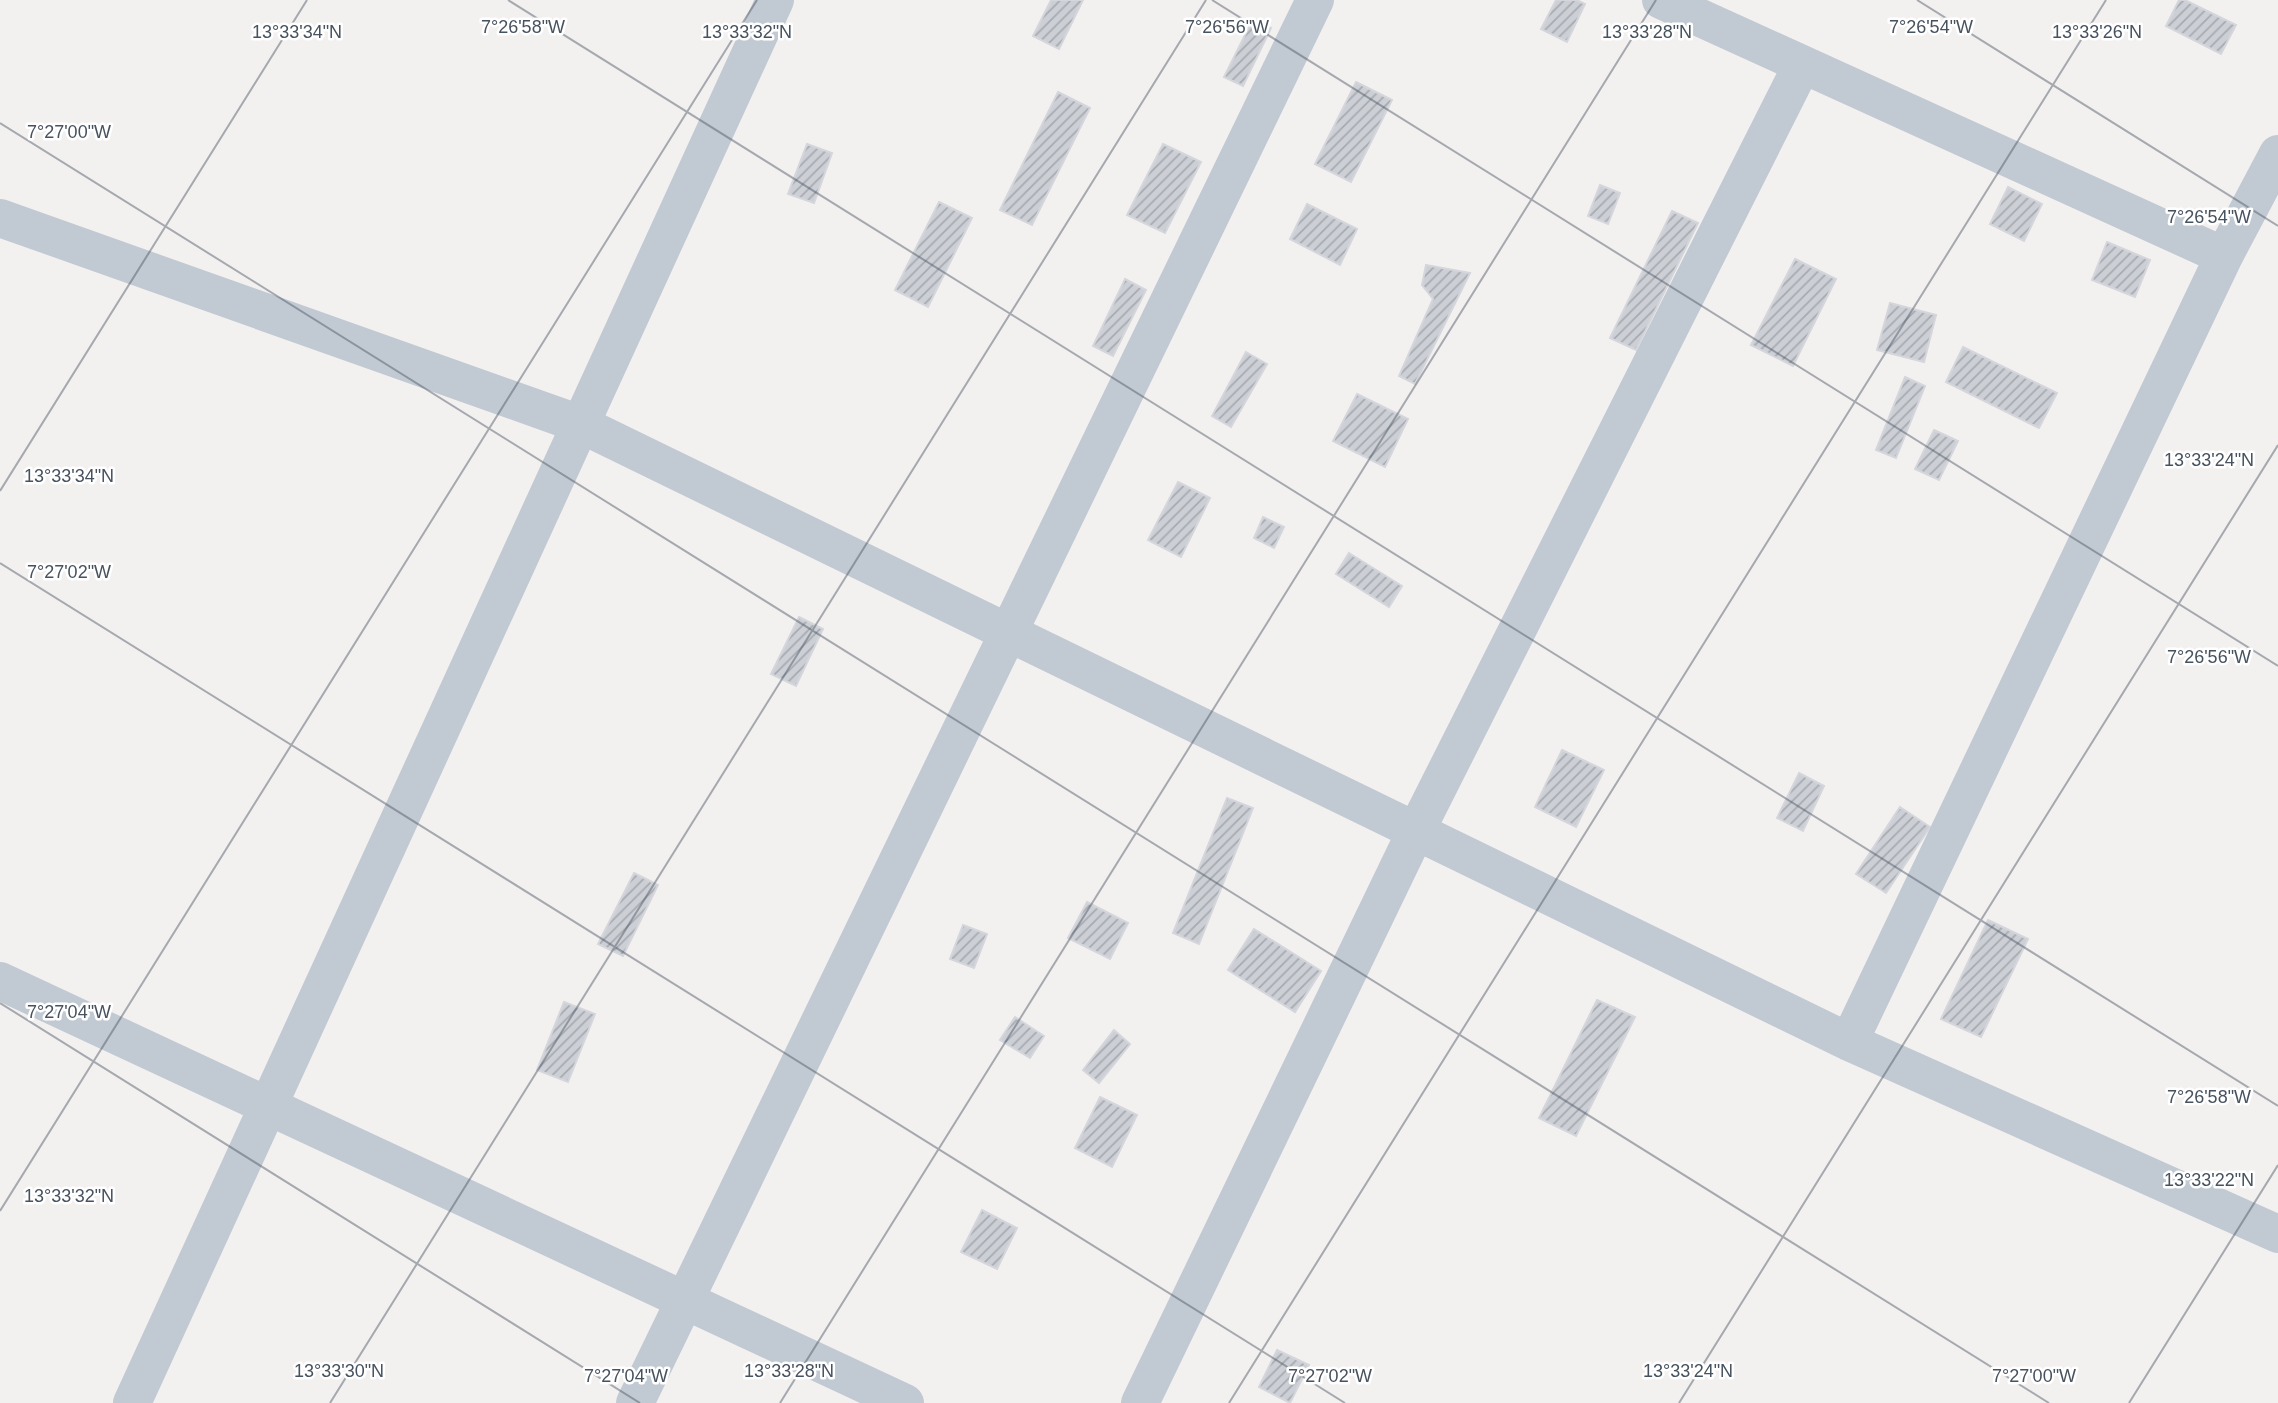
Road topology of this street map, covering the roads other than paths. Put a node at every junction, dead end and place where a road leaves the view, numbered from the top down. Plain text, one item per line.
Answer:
1 (775, 0) edge
2 (1315, 0) edge
3 (1661, 0) edge
4 (1802, 65) junction
5 (2278, 155) edge
6 (0, 218) edge
7 (2224, 256) junction
8 (580, 424) junction
9 (1008, 632) junction
10 (1416, 831) junction
11 (0, 981) edge
12 (1849, 1042) junction
13 (268, 1106) junction
14 (2278, 1234) edge
15 (685, 1301) junction
16 (132, 1403) edge
17 (635, 1403) edge
18 (905, 1403) edge
19 (1140, 1403) edge

1 - 8 street
2 - 9 street
3 - 4 street
4 - 7 street
4 - 10 street
5 - 7 street
6 - 8 street
7 - 12 street
8 - 9 street
8 - 13 street
9 - 10 street
9 - 15 street
10 - 12 street
10 - 19 street
11 - 13 street
12 - 14 street
13 - 15 street
13 - 16 street
15 - 17 street
15 - 18 street

